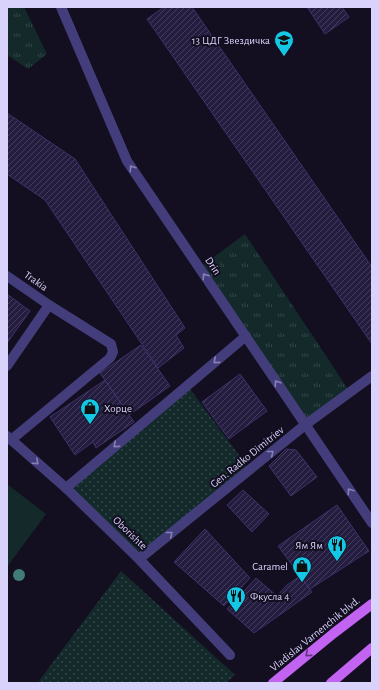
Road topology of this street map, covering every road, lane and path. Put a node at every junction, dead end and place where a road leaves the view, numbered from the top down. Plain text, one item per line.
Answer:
1 (61, 7) edge
2 (7, 276) edge
3 (49, 305) junction
4 (246, 336) junction
5 (7, 366) edge
6 (372, 376) edge
7 (305, 425) junction
8 (9, 438) edge
9 (66, 488) junction
10 (372, 524) edge
11 (139, 559) junction
12 (372, 604) edge
13 (372, 648) edge
14 (230, 655) dead end
15 (273, 683) edge
16 (331, 683) edge

4 -> 1 street, Drin
2 - 3 street, Trakia
3 - 5 street, Trakia
3 - 8 street
7 -> 4 street, Drin
4 -> 9 street
6 - 7 street, Gen. Radko Dimitriev
10 -> 7 street, Drin
11 -> 7 street, Gen. Radko Dimitriev
8 -> 9 street, Oborishte
9 - 11 street, Oborishte
11 - 14 street, Oborishte
12 -> 15 main road, Vladislav Varnenchik blvd.
13 - 16 main road

